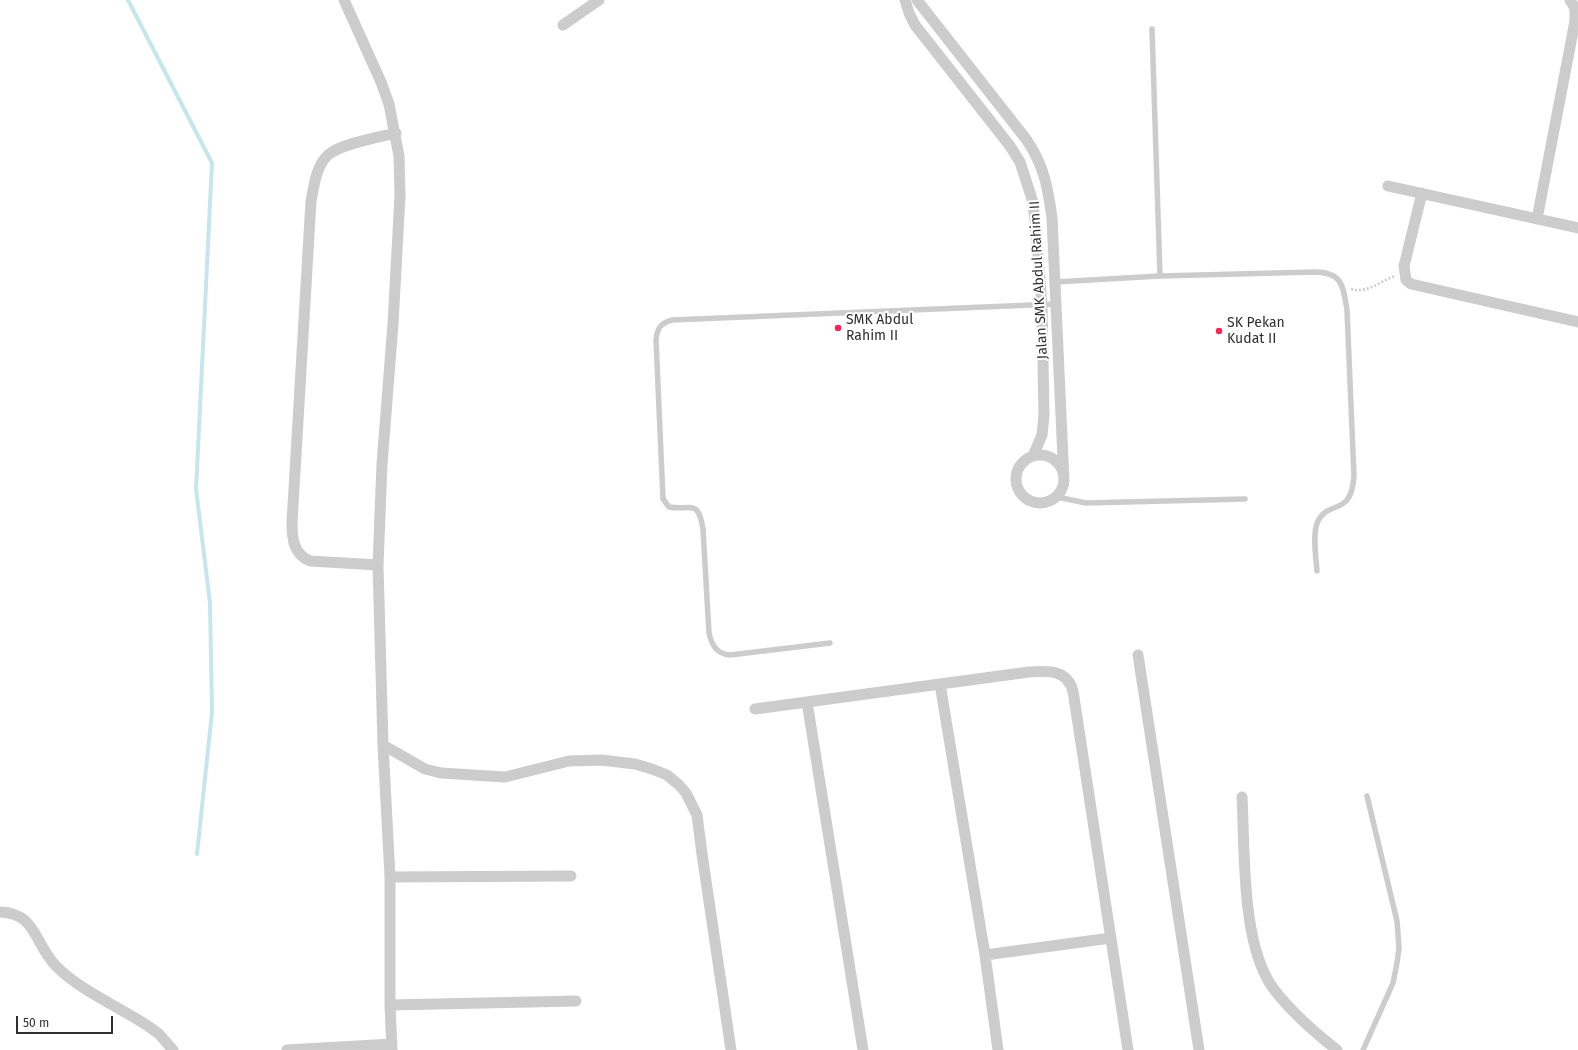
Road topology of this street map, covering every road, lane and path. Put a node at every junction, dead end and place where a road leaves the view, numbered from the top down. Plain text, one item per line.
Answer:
1 (344, 0) edge
2 (599, 0) edge
3 (905, 0) edge
4 (916, 0) edge
5 (1570, 0) edge
6 (563, 25) dead end
7 (1152, 29) dead end
8 (396, 132) junction
9 (1388, 186) dead end
10 (1422, 193) junction
11 (1537, 219) junction
12 (1578, 228) edge
13 (1405, 273) junction
14 (1160, 276) junction
15 (1054, 282) junction
16 (1342, 287) junction
17 (1056, 304) junction
18 (1042, 305) junction
19 (1578, 322) edge
20 (1033, 456) junction
21 (1064, 481) junction
22 (1057, 497) junction
23 (1245, 498) dead end
24 (378, 565) junction
25 (1317, 571) dead end
26 (830, 643) dead end
27 (1138, 655) dead end
28 (940, 684) junction
29 (807, 702) junction
30 (755, 709) dead end
31 (383, 745) junction
32 (1367, 796) dead end
33 (1242, 797) dead end
34 (571, 876) dead end
35 (390, 877) junction
36 (0, 912) edge
37 (1111, 938) junction
38 (985, 955) junction
39 (576, 1001) dead end
40 (390, 1005) junction
41 (392, 1047) edge
42 (173, 1050) edge
43 (287, 1050) edge
44 (731, 1050) edge
45 (863, 1050) edge
46 (998, 1050) edge
47 (1128, 1050) edge
48 (1199, 1050) edge
49 (1337, 1050) edge
50 (1363, 1050) edge

1 - 8 street
2 - 6 street
3 - 18 street, Jalan SMK Abdul Rahim II
4 - 15 street, Jalan SMK Abdul Rahim II
5 - 11 street
7 - 14 lane
8 - 24 street
8 - 24 street
9 - 10 street
10 - 11 street
10 - 13 street
11 - 12 street
13 - 16 path
13 - 19 street
14 - 15 lane
14 - 16 lane
15 - 17 street, Jalan SMK Abdul Rahim II
16 - 25 lane
17 - 18 lane
17 - 21 street, Jalan SMK Abdul Rahim II
18 - 20 street, Jalan SMK Abdul Rahim II
18 - 26 lane
20 - 21 street
20 - 22 street
21 - 22 street
22 - 23 lane
24 - 31 street
27 - 48 street
28 - 29 street
28 - 37 street
28 - 38 street
29 - 30 street
29 - 45 street
31 - 35 street
31 - 44 street
32 - 50 lane
33 - 49 street
34 - 35 street
35 - 40 street
36 - 42 street
37 - 38 street
37 - 47 street
38 - 46 street
39 - 40 street
40 - 41 street
41 - 43 street

